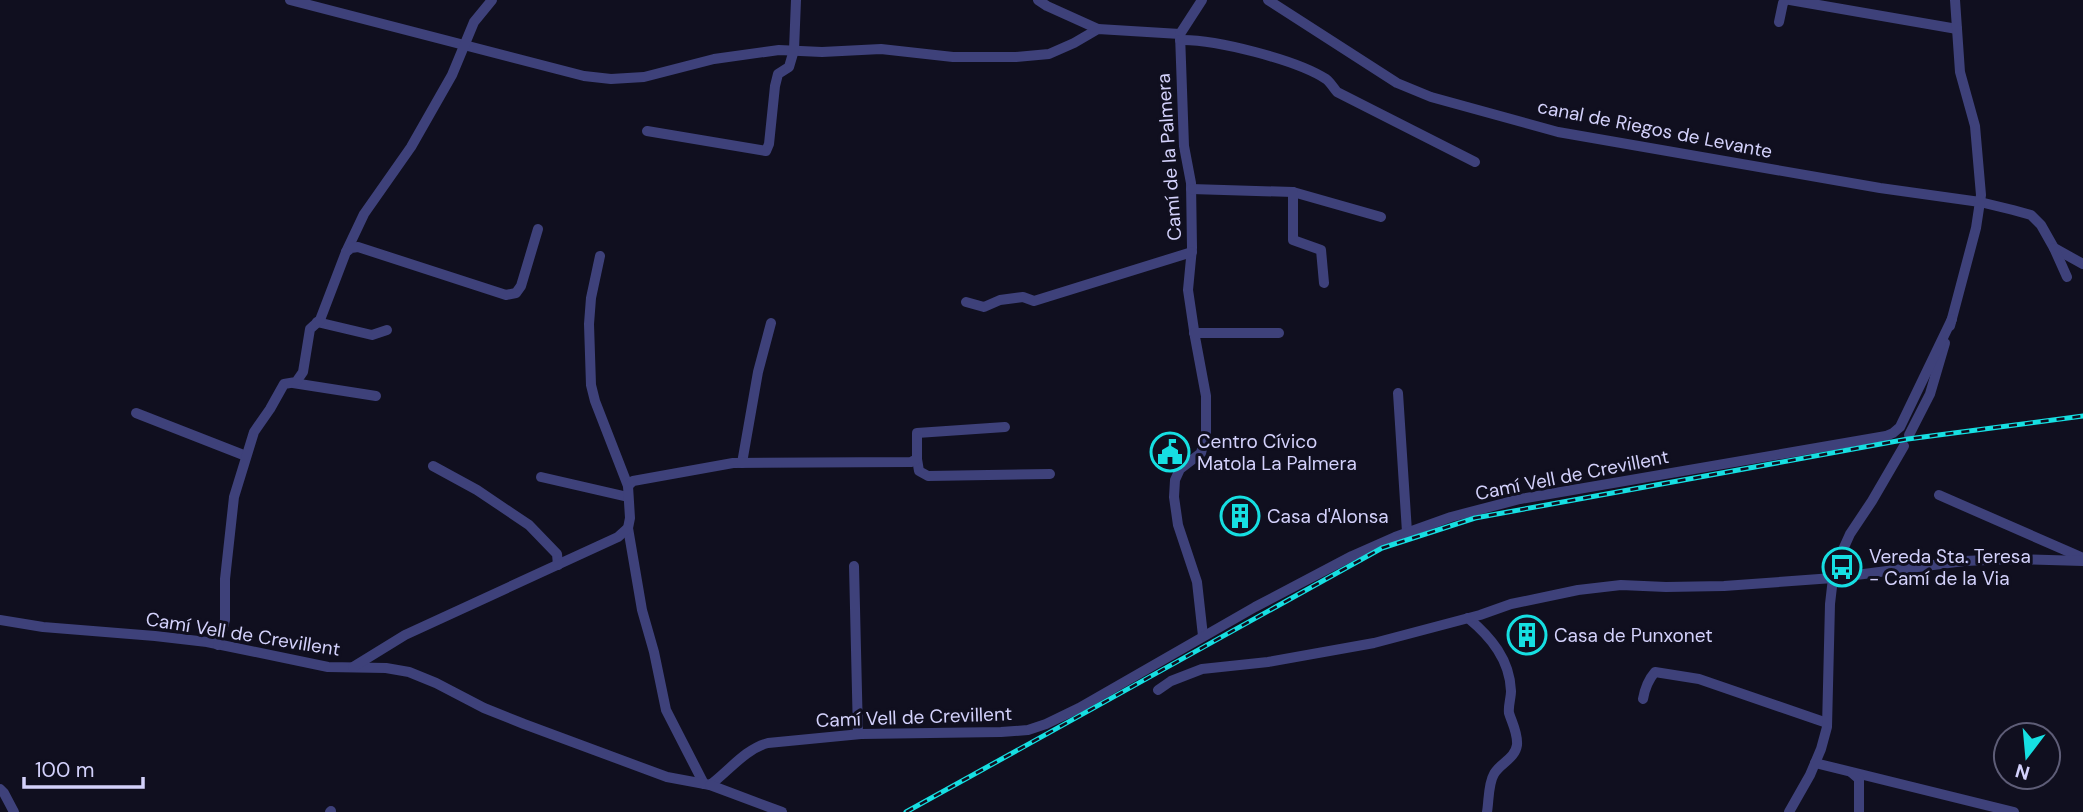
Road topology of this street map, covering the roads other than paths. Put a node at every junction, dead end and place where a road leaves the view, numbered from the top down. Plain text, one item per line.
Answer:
1 (290, 0) edge
2 (492, 0) edge
3 (796, 0) edge
4 (1038, 0) edge
5 (1202, 0) edge
6 (1268, 0) edge
7 (1788, 0) edge
8 (1955, 0) edge
9 (1779, 22) dead end
10 (1098, 29) junction
11 (1957, 29) junction
12 (1180, 37) junction
13 (465, 45) junction
14 (794, 50) junction
15 (647, 131) dead end
16 (1475, 162) dead end
17 (1191, 189) junction
18 (1293, 192) junction
19 (1980, 202) junction
20 (1381, 217) dead end
21 (538, 229) dead end
22 (2054, 247) junction
23 (346, 252) junction
24 (1192, 252) junction
25 (600, 256) dead end
26 (2083, 264) edge
27 (2067, 277) dead end
28 (1324, 284) dead end
29 (966, 302) dead end
30 (1952, 319) junction
31 (317, 322) junction
32 (771, 323) dead end
33 (387, 330) dead end
34 (1194, 332) junction
35 (1279, 333) dead end
36 (293, 383) junction
37 (1398, 393) dead end
38 (376, 396) dead end
39 (136, 413) dead end
40 (1005, 427) dead end
41 (1909, 435) dead end
42 (1904, 446) dead end
43 (246, 456) junction
44 (917, 459) junction
45 (742, 463) junction
46 (433, 466) dead end
47 (1051, 474) dead end
48 (541, 477) dead end
49 (628, 491) junction
50 (1939, 495) dead end
51 (628, 528) junction
52 (1407, 532) junction
53 (2083, 559) edge
54 (558, 565) junction
55 (854, 566) dead end
56 (1833, 578) junction
57 (1468, 618) junction
58 (0, 620) edge
59 (1203, 636) junction
60 (218, 645) junction
61 (352, 668) junction
62 (1158, 690) dead end
63 (1643, 699) dead end
64 (1827, 723) junction
65 (858, 734) junction
66 (1815, 763) junction
67 (1849, 771) junction
68 (707, 785) junction
69 (0, 789) edge
70 (14, 812) edge
71 (782, 812) edge
72 (1487, 812) edge
73 (1789, 812) edge
74 (1859, 812) edge
75 (2014, 812) edge

1 - 13 street
2 - 13 street
3 - 14 street
4 - 10 street
5 - 12 street
6 - 19 street, canal de Riegos de Levante
7 - 9 street
7 - 11 street
8 - 11 street
10 - 12 street
10 - 14 street
11 - 19 street
12 - 16 street
12 - 17 street, Camí de la Palmera
13 - 14 street
13 - 23 street
14 - 15 street
17 - 18 street
17 - 24 street, Camí de la Palmera
18 - 20 street
18 - 28 street
19 - 22 street, canal de Riegos de Levante
19 - 30 street
21 - 23 street
22 - 26 street
22 - 27 street
23 - 31 street
24 - 29 street
24 - 34 street, Camí de la Palmera
25 - 49 street
30 - 41 street
30 - 52 street, Camí Vell de Crevillent
31 - 33 street
31 - 36 street
32 - 45 street
34 - 35 street
34 - 59 street, Camí de la Palmera
36 - 38 street
36 - 43 street
37 - 52 street
39 - 43 street
40 - 44 street
42 - 56 street
43 - 60 street
44 - 45 street
44 - 47 street
45 - 49 street
46 - 54 street
48 - 49 street
49 - 51 street
50 - 53 street
51 - 54 street
51 - 68 street
52 - 59 street, Camí Vell de Crevillent
53 - 56 street
54 - 61 street
55 - 65 street
56 - 57 street
56 - 64 street
57 - 62 street
57 - 72 street
58 - 60 street, Camí Vell de Crevillent
59 - 65 street, Camí Vell de Crevillent
60 - 61 street, Camí Vell de Crevillent
61 - 68 street, Camí Vell de Crevillent
63 - 64 street
64 - 66 street
65 - 68 street, Camí Vell de Crevillent
66 - 67 street
66 - 73 street
67 - 74 street
67 - 75 street
68 - 71 street
69 - 70 street

